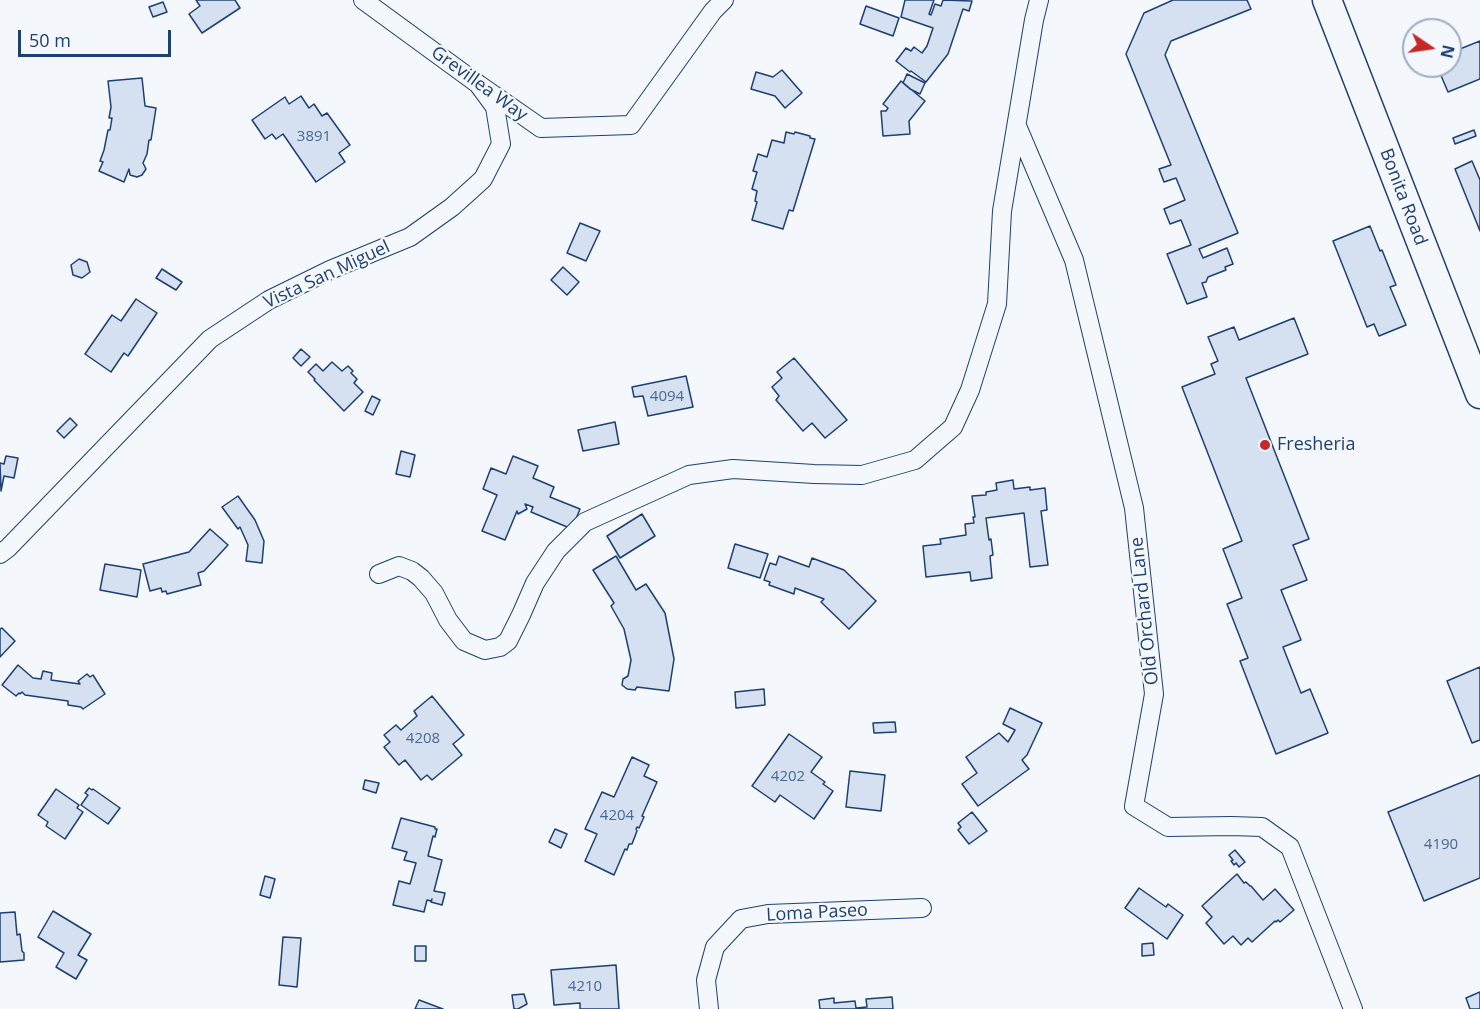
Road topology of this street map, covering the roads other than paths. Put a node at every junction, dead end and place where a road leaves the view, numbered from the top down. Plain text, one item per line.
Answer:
1 (363, 0) edge
2 (724, 0) edge
3 (1039, 0) edge
4 (1327, 0) edge
5 (478, 84) junction
6 (1017, 126) junction
7 (1480, 394) edge
8 (0, 554) edge
9 (379, 574) dead end
10 (922, 908) dead end
11 (709, 1009) edge
12 (1353, 1009) edge

1 - 5 street, Grevillea Way
2 - 5 street, Grevillea Way
3 - 6 street
4 - 7 main road, Bonita Road
5 - 8 street, Vista San Miguel
6 - 9 street
6 - 12 street, Old Orchard Lane
10 - 11 street, Loma Paseo

